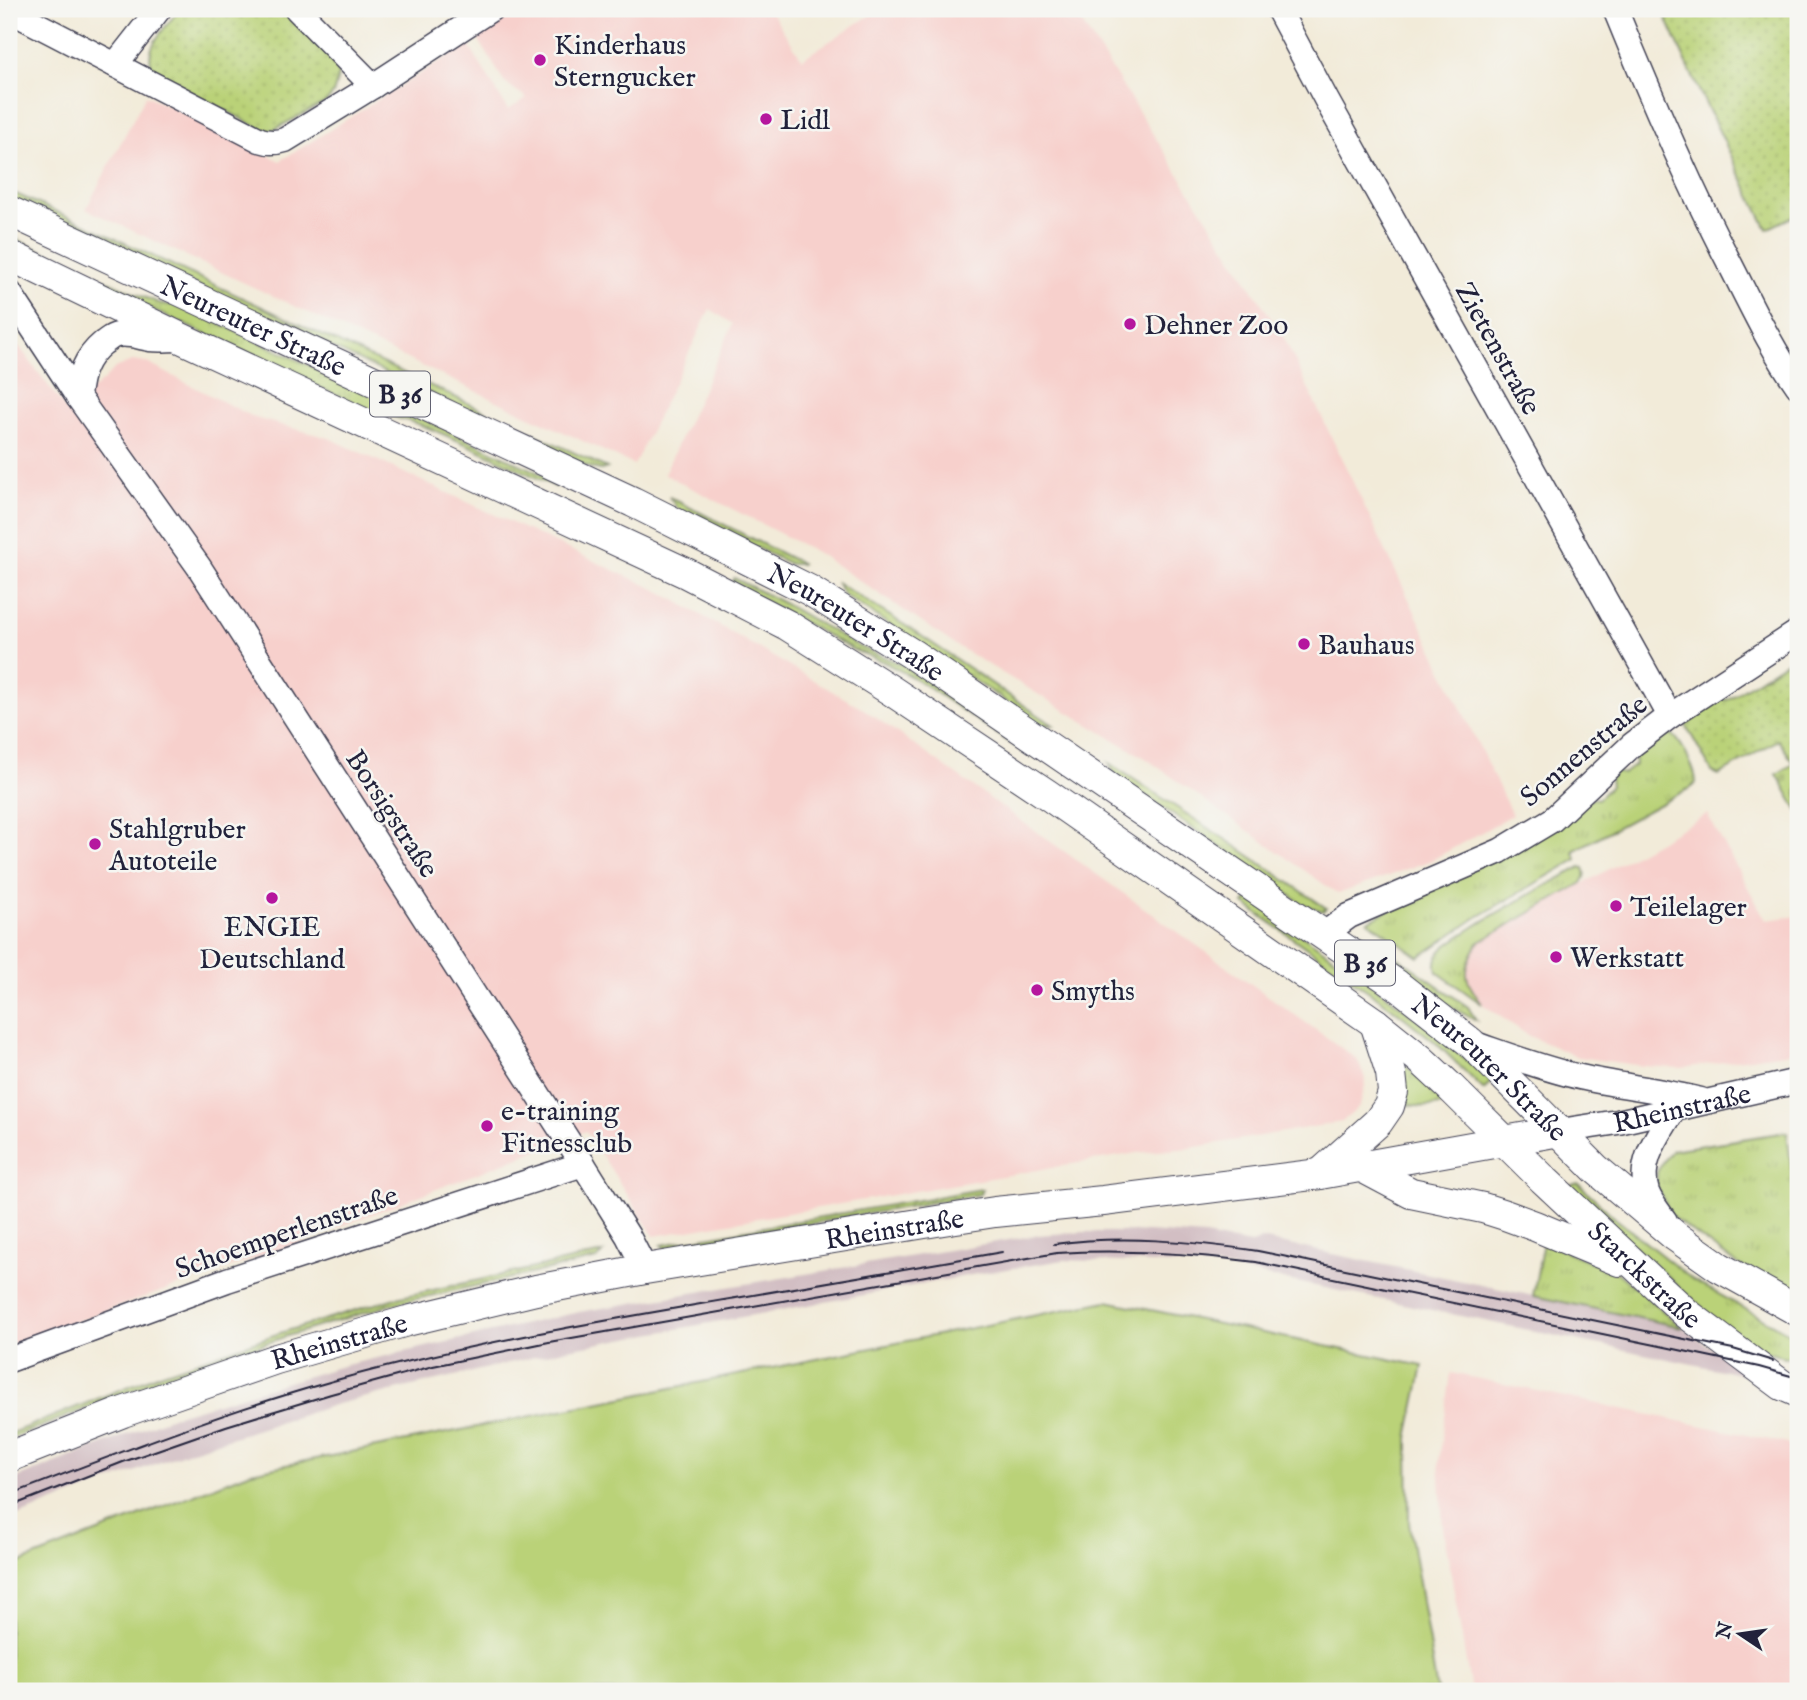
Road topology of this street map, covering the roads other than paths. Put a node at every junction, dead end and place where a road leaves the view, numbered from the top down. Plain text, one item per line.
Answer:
1 (159, 9) edge
2 (296, 9) edge
3 (491, 9) edge
4 (1278, 9) edge
5 (1615, 9) edge
6 (9, 10) edge
7 (116, 65) junction
8 (373, 86) junction
9 (9, 211) edge
10 (9, 255) edge
11 (9, 292) edge
12 (183, 339) junction
13 (1798, 386) edge
14 (78, 397) junction
15 (1798, 632) edge
16 (1670, 716) junction
17 (1324, 935) junction
18 (1375, 1023) junction
19 (1470, 1042) junction
20 (1798, 1081) edge
21 (1706, 1101) junction
22 (1674, 1109) junction
23 (1560, 1132) junction
24 (1505, 1141) junction
25 (583, 1164) junction
26 (1362, 1167) junction
27 (1320, 1174) junction
28 (1610, 1182) joint
29 (1675, 1236) junction
30 (645, 1269) junction
31 (1639, 1270) junction
32 (1798, 1311) edge
33 (9, 1360) edge
34 (1798, 1392) edge
35 (9, 1457) edge

1 - 7 street
2 - 8 street
3 - 8 street
4 - 16 street, Zietenstraße
5 - 13 street
6 - 7 street
7 - 8 street
9 - 17 main road, Neureuter Straße / B 36
10 - 12 main road, Neureuter Straße
11 - 14 street, Borsigstraße
12 - 14 street
12 - 18 main road, Neureuter Straße
14 - 25 street, Borsigstraße
15 - 16 street, Sonnenstraße
16 - 17 street, Sonnenstraße
17 - 19 main road, Neureuter Straße / B 36
18 - 24 main road, Neureuter Straße
18 - 27 main road
19 - 21 street
19 - 23 main road, Neureuter Straße / B 36
20 - 21 street, Rheinstraße
21 - 22 street, Rheinstraße
22 - 23 street, Rheinstraße
22 - 29 street
23 - 24 main road, Rheinstraße
23 - 28 main road, Neureuter Straße / B 36
24 - 26 main road, Rheinstraße
24 - 31 main road, Starckstraße
25 - 30 street, Borsigstraße
25 - 33 street, Schoemperlenstraße
26 - 27 main road, Rheinstraße
26 - 31 main road
27 - 30 main road, Rheinstraße
28 - 29 main road, Starckstraße / B 36
29 - 32 main road, Starckstraße / B 36
30 - 35 main road, Rheinstraße
31 - 34 main road, Starckstraße

